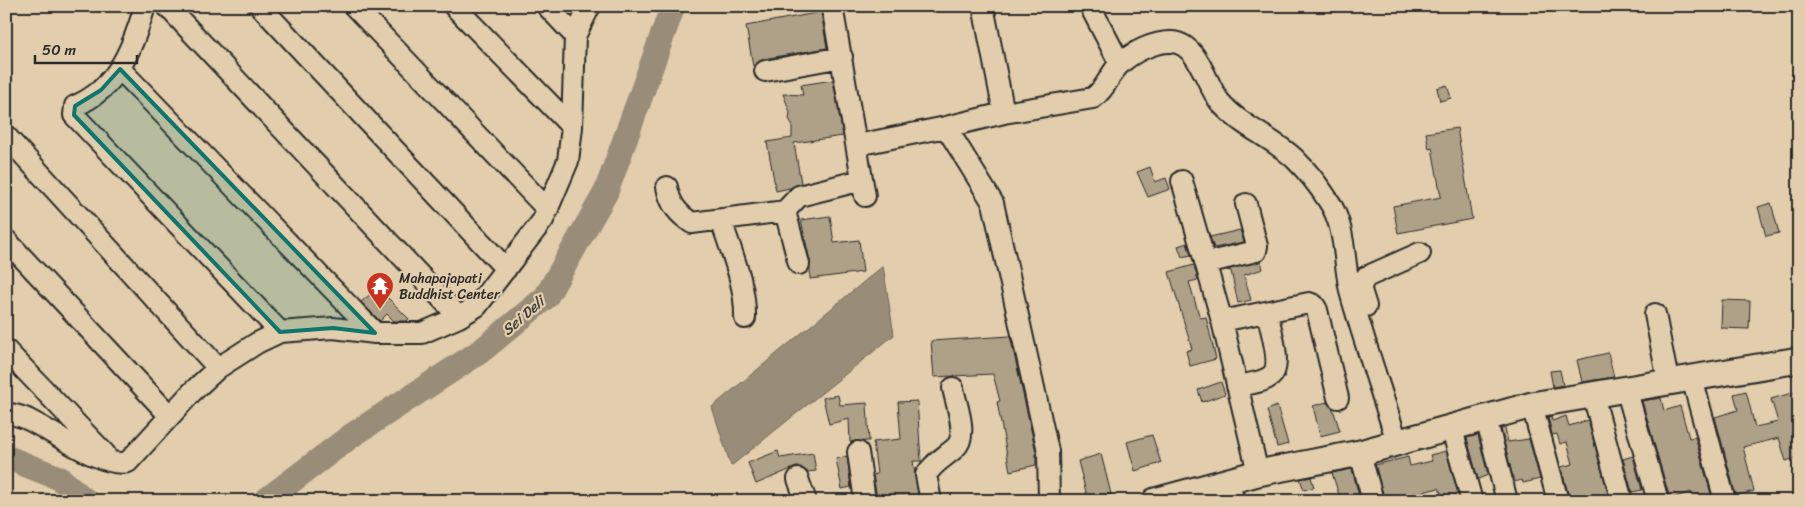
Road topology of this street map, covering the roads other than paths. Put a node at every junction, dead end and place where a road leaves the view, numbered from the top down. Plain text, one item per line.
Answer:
1 (145, 6) edge
2 (167, 6) edge
3 (260, 6) edge
4 (354, 6) edge
5 (454, 6) edge
6 (547, 6) edge
7 (590, 6) edge
8 (832, 6) edge
9 (983, 6) edge
10 (1090, 6) edge
11 (575, 36) junction
12 (842, 57) junction
13 (1120, 64) junction
14 (120, 69) junction
15 (765, 71) dead end
16 (1004, 113) junction
17 (946, 126) junction
18 (572, 127) junction
19 (6, 136) edge
20 (856, 145) junction
21 (1182, 181) dead end
22 (667, 187) dead end
23 (1246, 204) dead end
24 (548, 210) junction
25 (785, 210) junction
26 (721, 220) junction
27 (6, 240) edge
28 (1420, 253) dead end
29 (799, 264) dead end
30 (1206, 264) junction
31 (506, 269) junction
32 (1267, 312) junction
33 (1656, 314) dead end
34 (459, 317) junction
35 (744, 318) dead end
36 (1222, 322) junction
37 (280, 332) junction
38 (375, 333) junction
39 (6, 350) edge
40 (1799, 360) edge
41 (218, 368) junction
42 (1680, 380) junction
43 (1237, 386) junction
44 (953, 388) dead end
45 (1626, 388) junction
46 (1593, 395) junction
47 (1338, 398) dead end
48 (1532, 405) junction
49 (6, 413) edge
50 (170, 416) junction
51 (1486, 418) junction
52 (1451, 426) junction
53 (1402, 441) junction
54 (858, 452) dead end
55 (1360, 453) junction
56 (113, 462) junction
57 (1258, 473) junction
58 (798, 479) dead end
59 (1231, 491) edge
60 (806, 501) edge
61 (865, 501) edge
62 (932, 501) edge
63 (1049, 501) edge
64 (1155, 501) edge
65 (1373, 501) edge
66 (1472, 501) edge
67 (1507, 501) edge
68 (1558, 501) edge
69 (1622, 501) edge
70 (1658, 501) edge
71 (1725, 501) edge

1 - 14 street
2 - 34 street
3 - 31 street
4 - 24 street
5 - 18 street
6 - 11 street
7 - 11 street
8 - 12 street
9 - 16 street
10 - 13 street
11 - 18 street
12 - 15 street
12 - 20 street
13 - 16 street
13 - 53 street
14 - 37 street
14 - 38 street
16 - 17 street
17 - 20 street
17 - 63 street
18 - 24 street
19 - 41 street
20 - 25 street
21 - 30 street
22 - 26 street
23 - 30 street
24 - 31 street
25 - 26 street
25 - 29 street
26 - 35 street
27 - 50 street
28 - 53 street
30 - 36 street
31 - 34 street
32 - 36 street
32 - 43 street
32 - 47 street
33 - 42 street
34 - 38 street
36 - 43 street
37 - 38 street
37 - 41 street
39 - 56 street
40 - 42 main road
41 - 50 street
42 - 45 main road
42 - 71 street
43 - 57 street
44 - 62 street
45 - 46 main road
45 - 70 street
46 - 48 main road
46 - 69 street
48 - 51 main road
48 - 68 street
49 - 56 street
50 - 56 street
51 - 52 main road
51 - 67 street
52 - 53 main road
52 - 66 street
53 - 55 main road
54 - 61 street
55 - 57 main road
55 - 65 street
57 - 59 main road
58 - 60 street
59 - 64 main road

